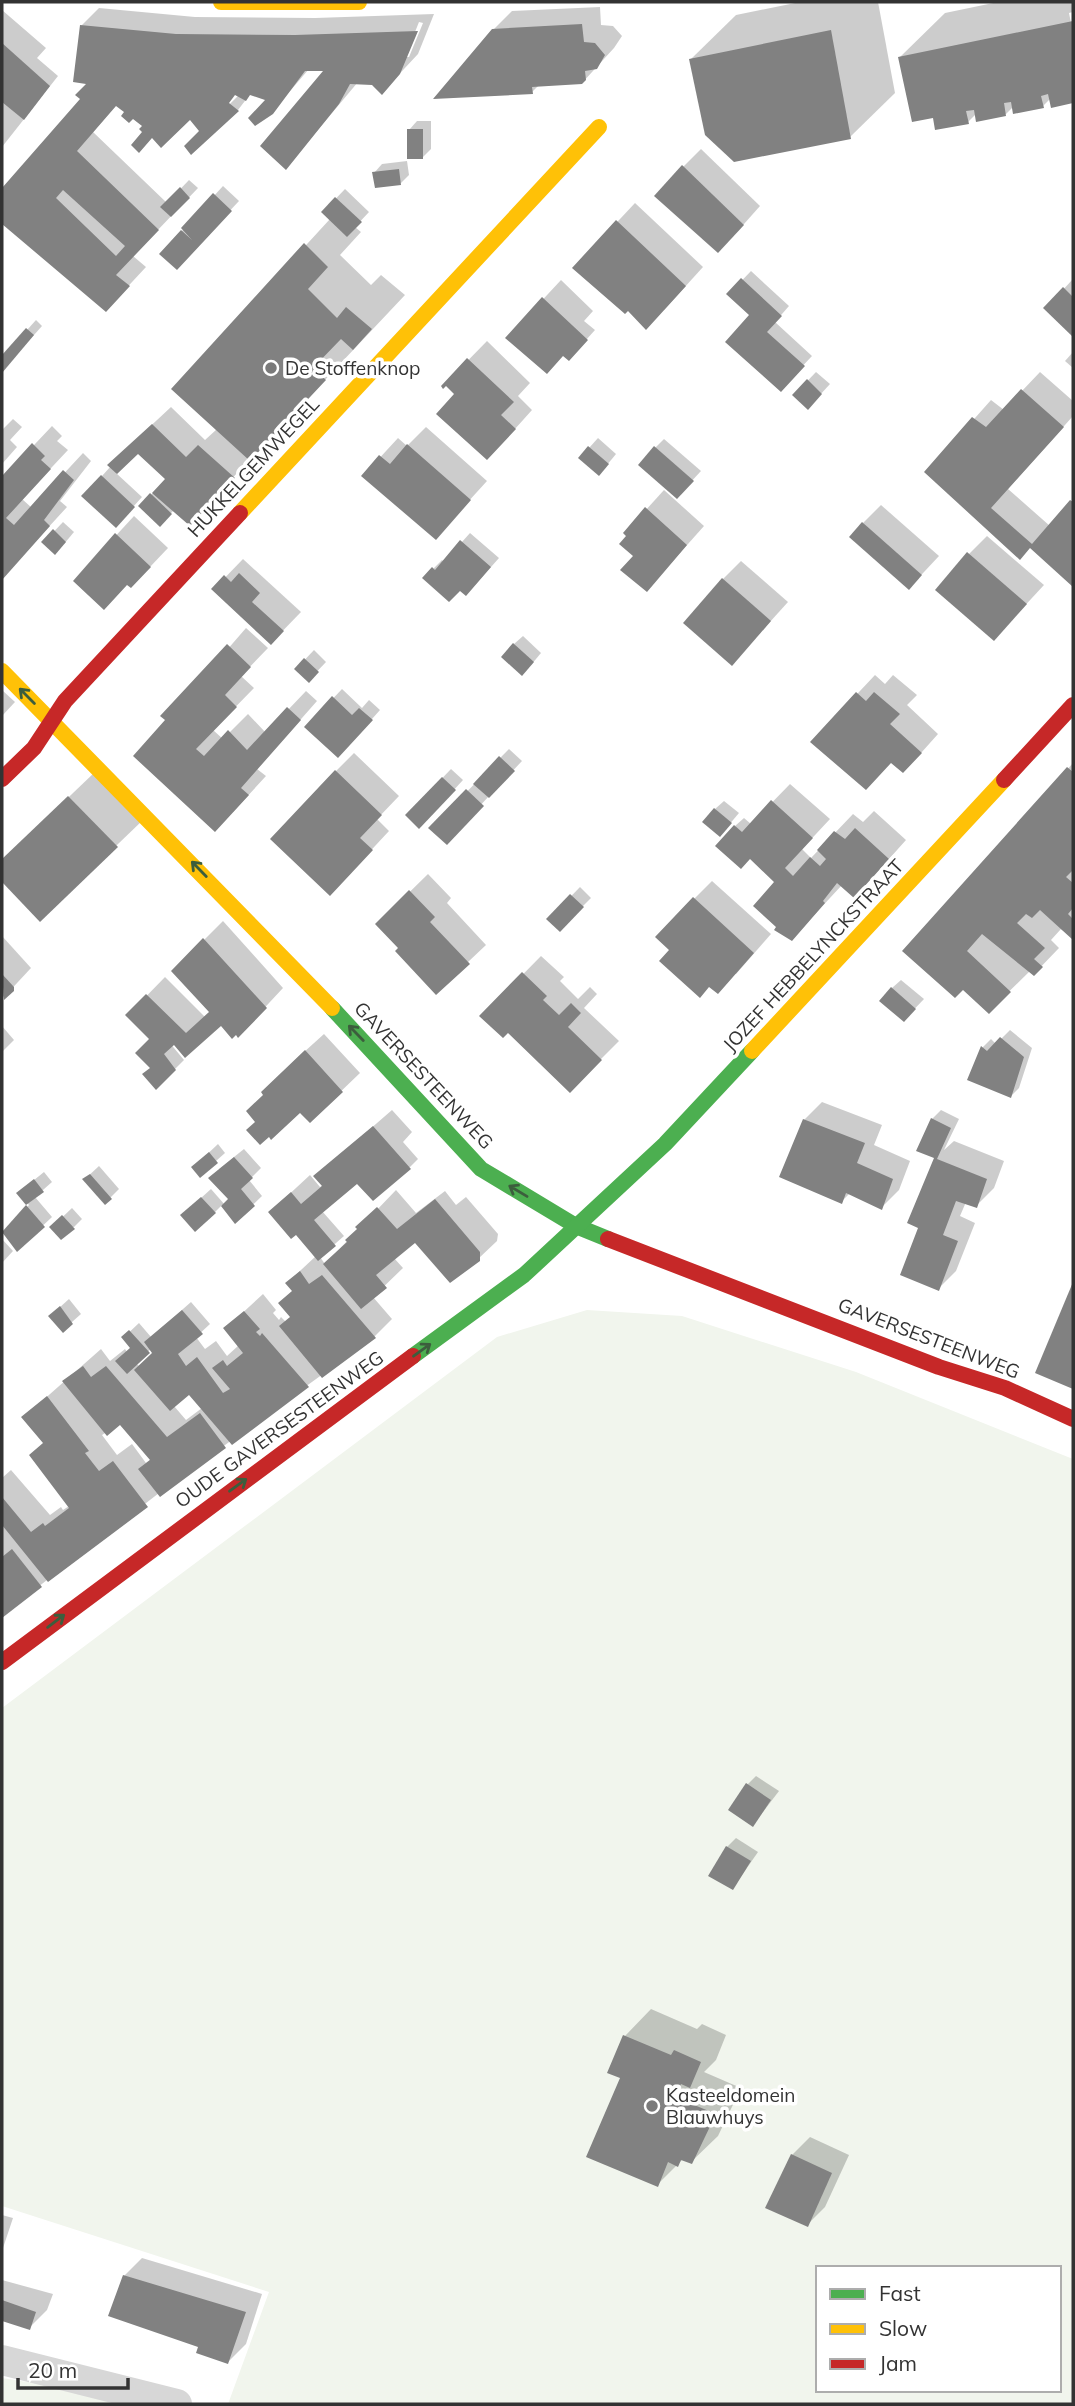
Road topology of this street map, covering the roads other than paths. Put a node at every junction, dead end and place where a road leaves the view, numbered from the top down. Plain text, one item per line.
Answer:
1 (221, 2) edge
2 (359, 2) edge
3 (599, 128) dead end
4 (2, 671) edge
5 (1073, 705) edge
6 (53, 721) junction
7 (2, 779) edge
8 (576, 1226) junction
9 (1073, 1419) edge
10 (2, 1662) edge
11 (2, 2360) edge
12 (177, 2404) edge

1 - 2 street
3 - 6 street, HUKKELGEMWEGEL
6 -> 4 street, GAVERSESTEENWEG
5 - 8 street, JOZEF HEBBELYNCKSTRAAT
6 - 7 street, HUKKELGEMWEGEL
8 -> 6 street, GAVERSESTEENWEG
8 - 9 street, GAVERSESTEENWEG
10 -> 8 street, OUDE GAVERSESTEENWEG
11 - 12 street

